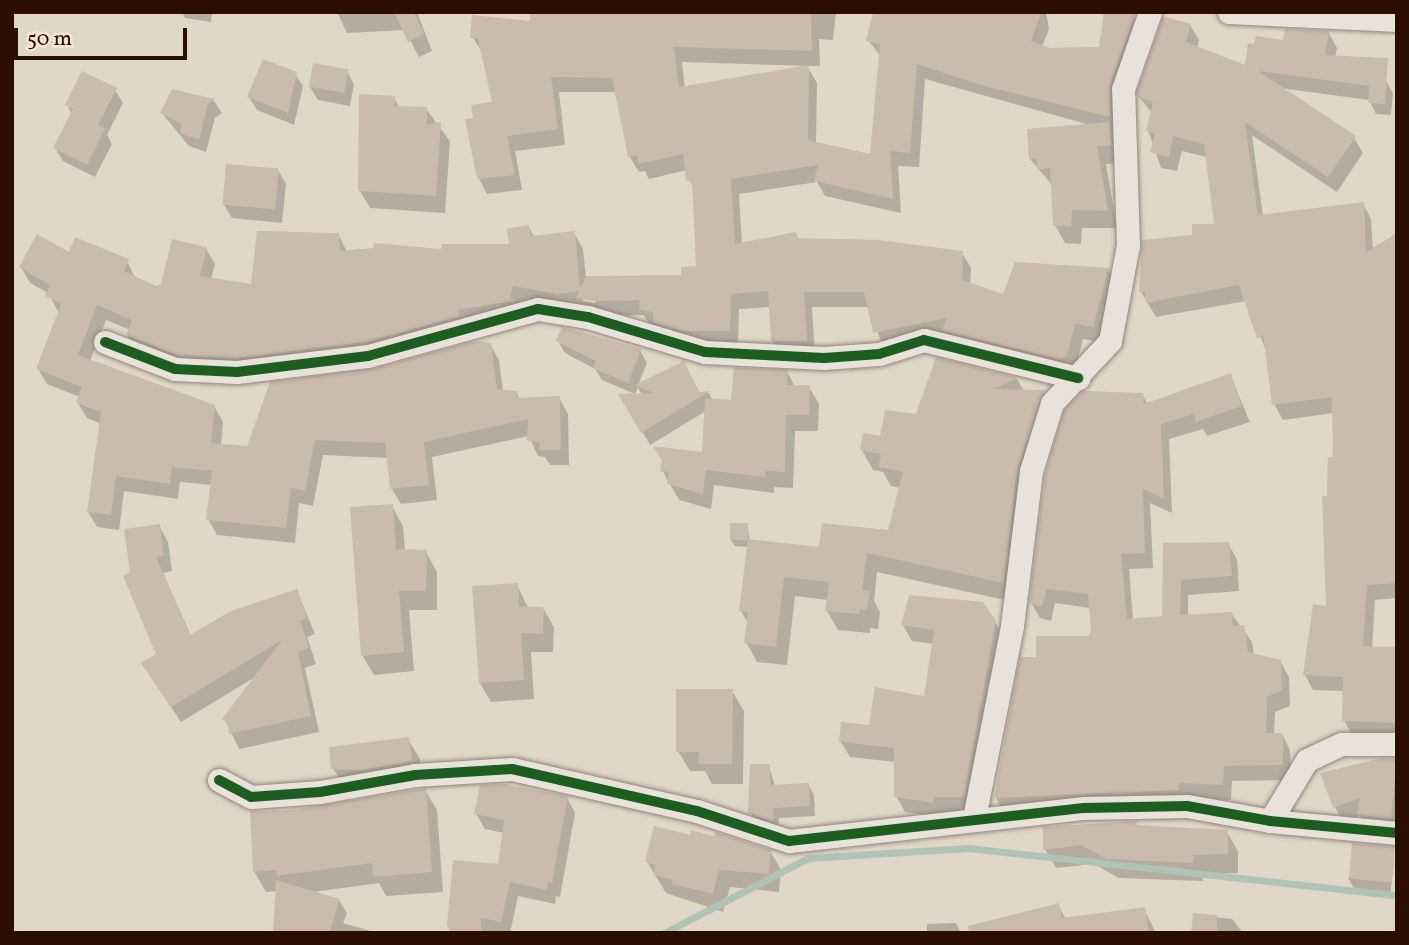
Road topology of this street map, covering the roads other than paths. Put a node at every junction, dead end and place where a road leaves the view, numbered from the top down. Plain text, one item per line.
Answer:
1 (1150, 12) edge
2 (1229, 12) edge
3 (1397, 20) edge
4 (106, 342) dead end
5 (1079, 378) junction
6 (1397, 744) edge
7 (219, 780) dead end
8 (974, 818) junction
9 (1270, 821) junction
10 (1397, 832) edge

1 - 5 street
2 - 3 street
4 - 5 street
5 - 8 street
6 - 9 street
7 - 8 street
8 - 9 street
9 - 10 street

